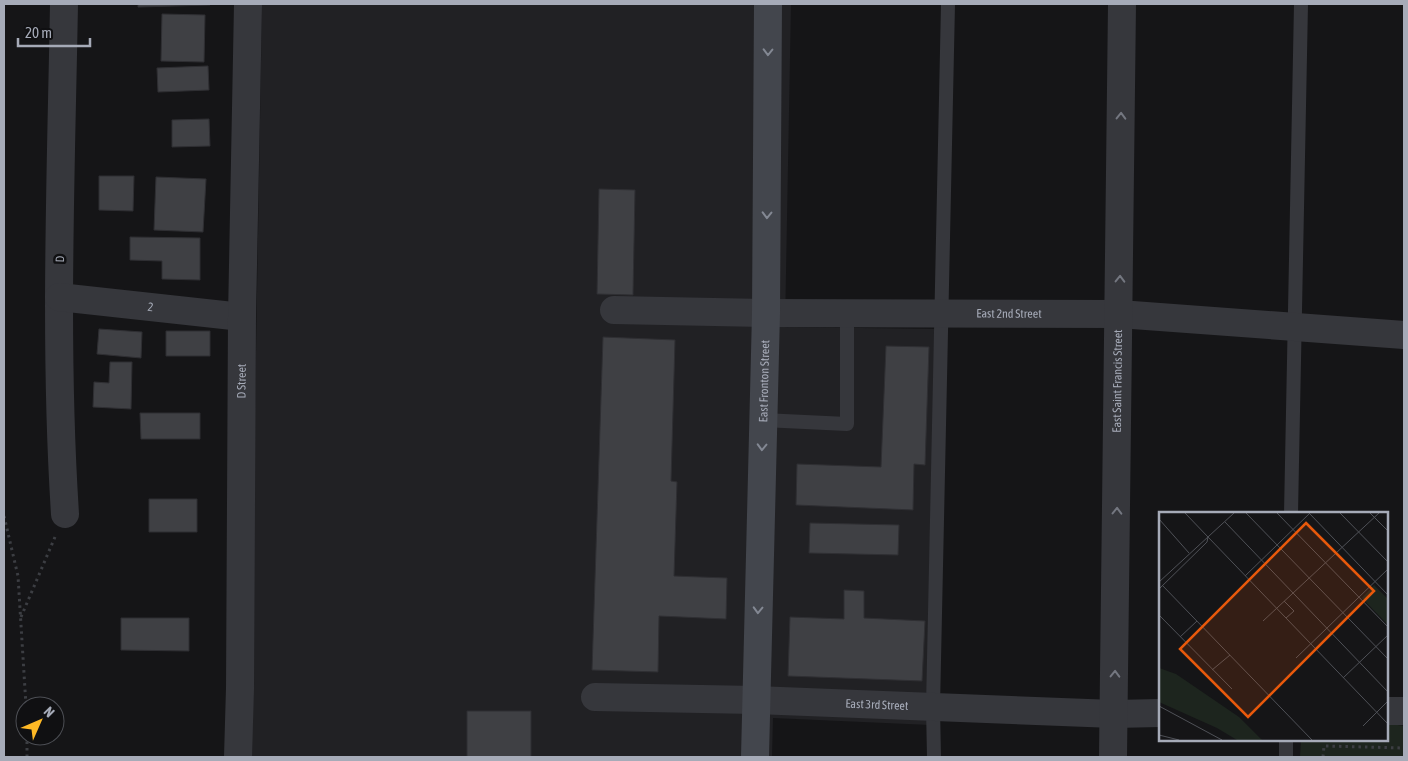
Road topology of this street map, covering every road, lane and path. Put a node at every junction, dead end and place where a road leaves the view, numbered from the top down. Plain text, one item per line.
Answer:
1 (64, 4) edge
2 (248, 4) edge
3 (768, 4) edge
4 (948, 4) edge
5 (1122, 4) edge
6 (1301, 4) edge
7 (59, 297) junction
8 (614, 310) dead end
9 (766, 313) junction
10 (847, 313) junction
11 (941, 313) junction
12 (1119, 314) junction
13 (242, 317) junction
14 (1295, 327) junction
15 (1404, 335) edge
16 (763, 420) junction
17 (1291, 512) edge
18 (65, 514) joint
19 (4, 516) edge
20 (21, 618) junction
21 (25, 696) edge
22 (595, 697) dead end
23 (755, 700) junction
24 (934, 707) junction
25 (1388, 711) edge
26 (1404, 711) edge
27 (1159, 713) edge
28 (1114, 714) junction
29 (1286, 741) edge
30 (1404, 748) edge
31 (238, 757) edge
32 (754, 757) edge
33 (934, 757) edge
34 (1113, 757) edge
35 (1286, 757) edge
36 (1323, 757) edge

1 - 7 street, D
2 - 13 street, D Street
3 -> 9 main road, East Fronton Street
4 - 11 lane
12 -> 5 street, East Saint Francis Street
6 - 14 lane
7 - 13 street, 2
7 - 18 street, D
8 - 9 street, East 2nd Street
9 - 10 street, East 2nd Street
9 - 16 main road, East Fronton Street
10 - 11 street, East 2nd Street
10 - 16 lane
11 - 12 street, East 2nd Street
11 - 24 lane
12 - 14 street, East 2nd Street
28 -> 12 street, East Saint Francis Street
13 - 31 street, D Street
14 - 15 street, East 2nd Street
14 - 17 lane
16 -> 23 main road, East Fronton Street
18 - 20 path
19 - 20 path
20 - 21 path
22 - 23 street, East 3rd Street
23 - 24 street, East 3rd Street
23 - 32 main road, East Fronton Street
24 - 28 street, East 3rd Street
24 - 33 lane
25 - 26 street
27 - 28 street, East 3rd Street
28 - 34 street, East Saint Francis Street
29 - 35 lane
30 - 36 path

